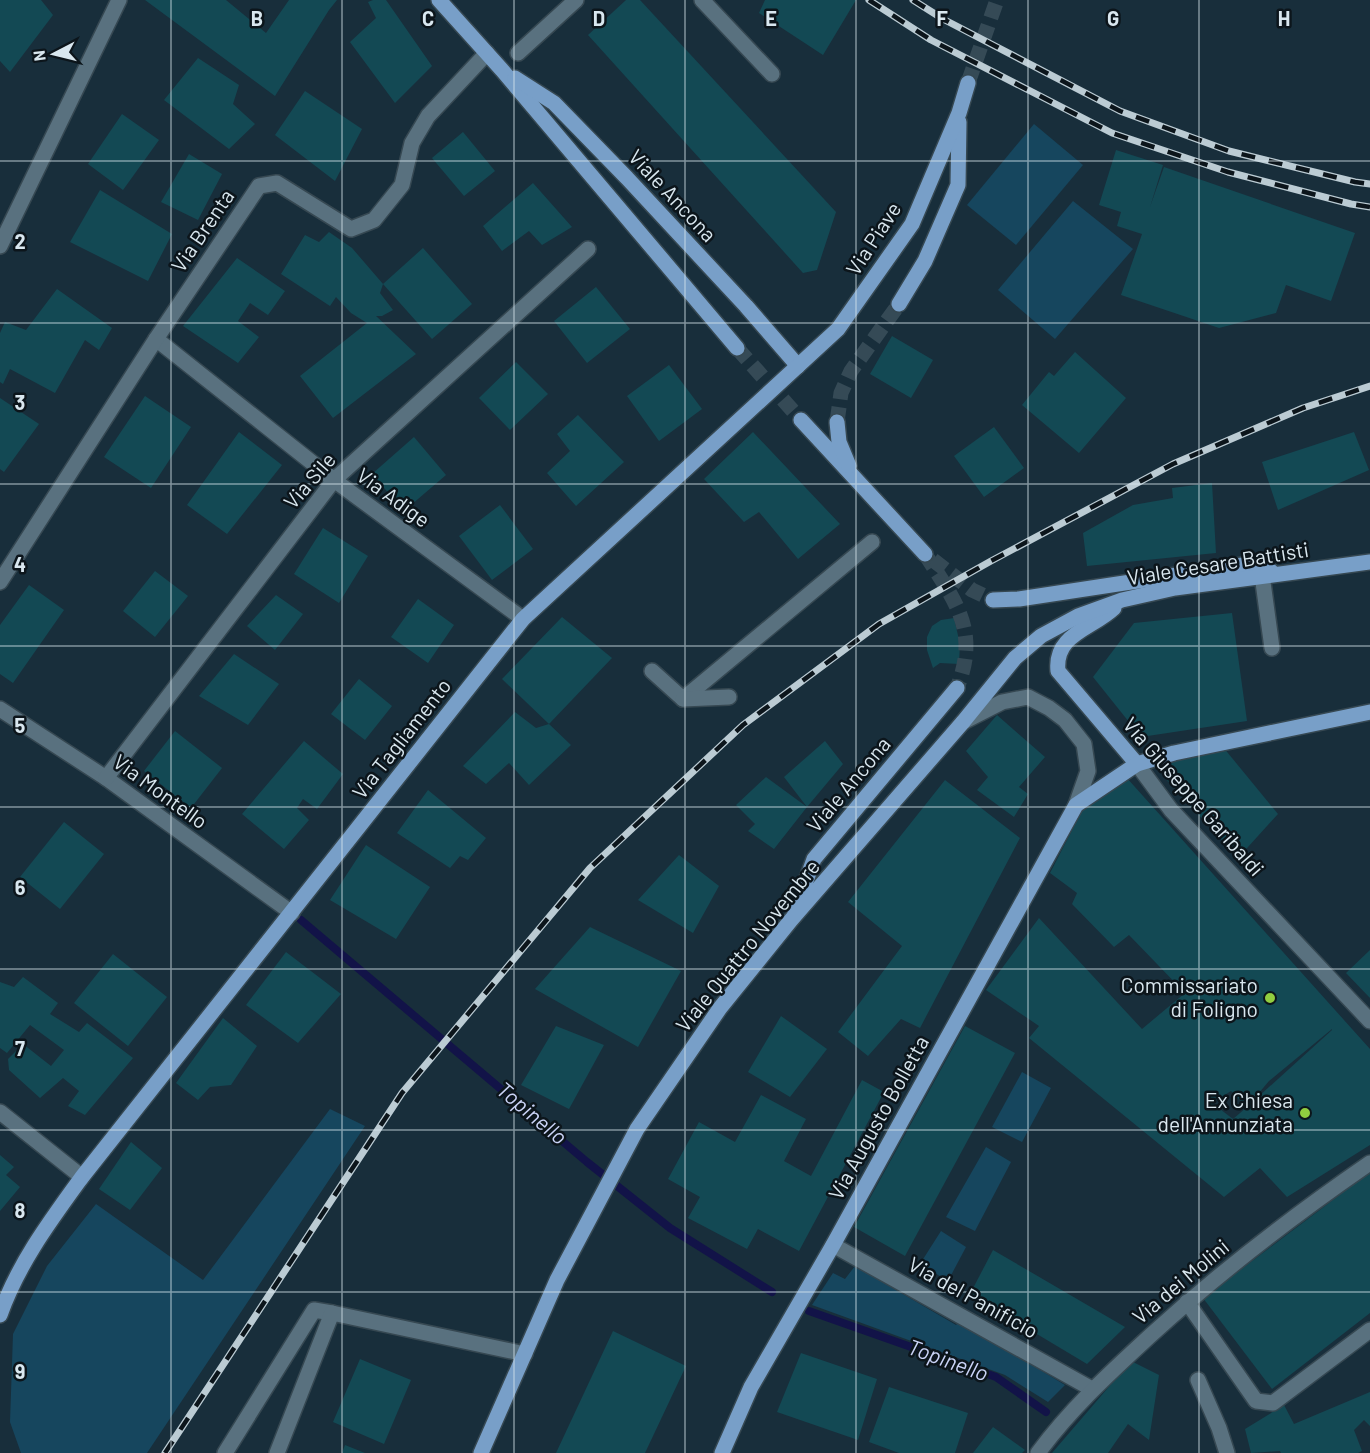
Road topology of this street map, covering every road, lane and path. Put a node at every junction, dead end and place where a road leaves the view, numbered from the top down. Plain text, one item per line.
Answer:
1 (119, 0) edge
2 (439, 0) edge
3 (576, 0) edge
4 (702, 0) edge
5 (487, 53) junction
6 (518, 53) dead end
7 (502, 70) junction
8 (772, 74) dead end
9 (968, 83) tunnel mouth
10 (959, 113) junction
11 (0, 246) edge
12 (588, 249) dead end
13 (898, 304) tunnel mouth
14 (156, 339) junction
15 (738, 348) tunnel mouth
16 (798, 366) junction
17 (801, 420) tunnel mouth
18 (837, 422) tunnel mouth
19 (854, 477) junction
20 (334, 480) junction
21 (872, 542) dead end
22 (924, 554) tunnel mouth
23 (1370, 562) edge
24 (1280, 574) junction
25 (1262, 575) junction
26 (0, 582) edge
27 (993, 600) tunnel mouth
28 (1122, 600) junction
29 (523, 619) junction
30 (1272, 648) dead end
31 (1015, 658) joint
32 (652, 671) dead end
33 (957, 688) tunnel mouth
34 (729, 697) dead end
35 (682, 699) junction
36 (0, 709) edge
37 (1370, 712) edge
38 (963, 722) junction
39 (1137, 764) junction
40 (106, 778) junction
41 (1076, 805) junction
42 (292, 913) junction
43 (791, 920) junction
44 (1370, 1021) edge
45 (0, 1112) edge
46 (1370, 1163) edge
47 (82, 1177) junction
48 (833, 1245) junction
49 (1187, 1302) junction
50 (332, 1313) junction
51 (0, 1315) edge
52 (1370, 1330) edge
53 (525, 1354) junction
54 (1198, 1380) dead end
55 (1092, 1389) junction
56 (225, 1453) edge
57 (277, 1453) edge
58 (481, 1453) edge
59 (722, 1453) edge
60 (1038, 1453) edge
61 (1227, 1453) edge

1 - 11 street
2 - 5 main road, Viale Ancona
3 - 6 street
4 - 8 street
5 - 7 main road, Viale Ancona
5 - 14 street, Via Brenta
7 - 15 main road, Viale Ancona
7 - 16 main road, Viale Ancona
9 - 10 main road, Via Piave
10 - 13 main road
10 - 16 main road, Via Piave
12 - 20 street, Via Sile
14 - 20 street, Via Adige
14 - 26 street, Via Brenta
16 - 29 main road, Via Tagliamento
17 - 19 main road
18 - 19 main road
19 - 22 main road
20 - 29 street, Via Adige
20 - 40 street, Via Sile
21 - 35 street
23 - 24 main road, Viale Cesare Battisti
24 - 25 main road, Viale Cesare Battisti
24 - 27 main road
25 - 28 main road, Viale Cesare Battisti
25 - 30 street
28 - 31 main road, Viale Cesare Battisti
28 - 39 main road, Via Giuseppe Garibaldi
29 - 42 main road, Via Tagliamento
31 - 38 main road, Viale Quattro Novembre
32 - 35 street
33 - 43 main road, Viale Ancona
34 - 35 street
36 - 40 street, Via Montello
37 - 39 main road, Via Augusto Bolletta
38 - 41 street, Via Augusto Bolletta
38 - 43 main road, Viale Quattro Novembre
39 - 41 main road, Via Augusto Bolletta
39 - 44 street, Via Giuseppe Garibaldi
40 - 42 street, Via Montello
41 - 48 main road, Via Augusto Bolletta
42 - 47 main road, Via Tagliamento
43 - 53 main road, Viale Quattro Novembre
45 - 47 street
46 - 49 street, Via dei Molini
47 - 51 main road, Via Tagliamento
48 - 55 street, Via del Panificio
48 - 59 main road, Via Augusto Bolletta
49 - 52 street
49 - 55 street, Via dei Molini
50 - 53 street
50 - 56 street
50 - 57 street
53 - 58 main road, Viale Quattro Novembre
54 - 61 street
55 - 60 street, Via dei Molini

